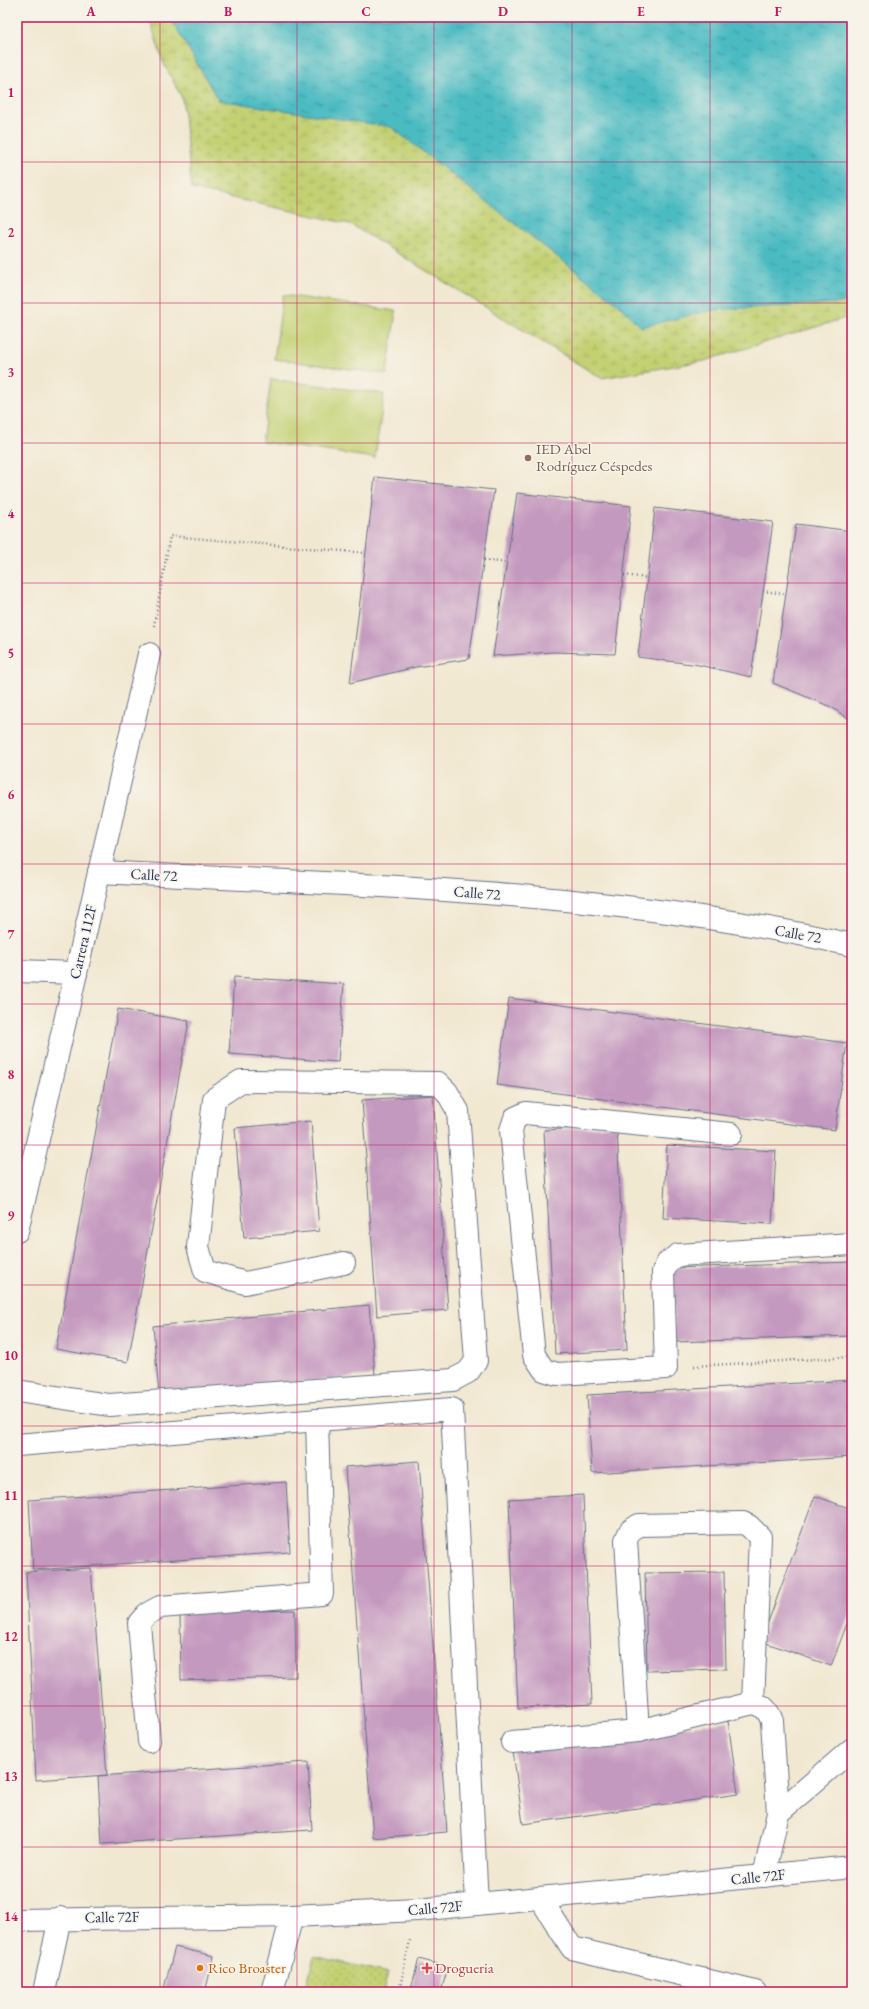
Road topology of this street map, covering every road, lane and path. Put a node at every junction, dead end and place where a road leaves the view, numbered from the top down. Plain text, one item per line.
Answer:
1 (366, 553) dead end
2 (484, 560) dead end
3 (507, 563) dead end
4 (624, 575) dead end
5 (647, 578) dead end
6 (763, 591) dead end
7 (786, 594) dead end
8 (149, 654) joint
9 (99, 872) junction
10 (852, 945) edge
11 (17, 971) edge
12 (76, 973) junction
13 (731, 1134) dead end
14 (17, 1231) edge
15 (852, 1244) edge
16 (344, 1263) dead end
17 (852, 1357) edge
18 (666, 1368) junction
19 (17, 1391) edge
20 (317, 1420) junction
21 (17, 1445) edge
22 (753, 1703) junction
23 (638, 1731) junction
24 (149, 1741) dead end
25 (512, 1742) dead end
26 (852, 1749) edge
27 (778, 1813) junction
28 (852, 1867) edge
29 (764, 1876) junction
30 (540, 1898) junction
31 (477, 1904) junction
32 (417, 1910) junction
33 (292, 1916) junction
34 (60, 1918) junction
35 (17, 1920) edge
36 (44, 1992) edge
37 (272, 1992) edge
38 (399, 1992) edge
39 (755, 1992) edge

1 - 8 path
2 - 3 path
4 - 5 path
6 - 7 path
8 - 9 street, Carrera 112F
9 - 10 street, Calle 72
9 - 12 street, Carrera 112F
11 - 12 street
12 - 14 street, Carrera 112F
13 - 18 street
15 - 18 street
16 - 19 street
17 - 18 path
20 - 21 street
20 - 24 street
20 - 31 street
22 - 23 street
22 - 23 street
22 - 27 street
23 - 25 street
26 - 27 street
27 - 29 street
28 - 29 street, Calle 72F
29 - 30 street, Calle 72F
30 - 31 street, Calle 72F
30 - 39 street
31 - 32 street, Calle 72F
32 - 33 street, Calle 72F
32 - 38 path
33 - 34 street, Calle 72F
33 - 37 street
34 - 35 street, Calle 72F
34 - 36 street

